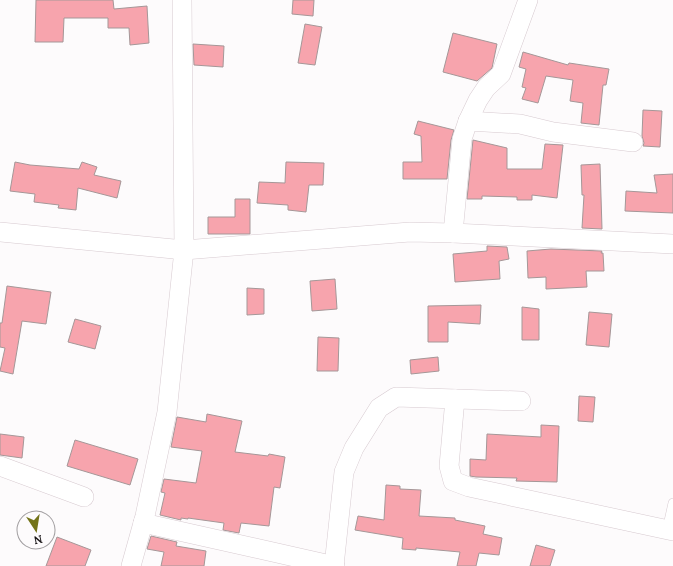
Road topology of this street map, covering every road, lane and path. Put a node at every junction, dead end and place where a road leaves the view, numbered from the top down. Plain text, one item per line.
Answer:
1 (182, 0) edge
2 (528, 0) edge
3 (468, 121) junction
4 (633, 142) dead end
5 (0, 232) edge
6 (453, 232) junction
7 (673, 244) edge
8 (184, 250) junction
9 (455, 399) junction
10 (521, 402) dead end
11 (0, 466) edge
12 (84, 497) dead end
13 (673, 503) edge
14 (143, 524) junction
15 (670, 530) edge
16 (131, 566) edge
17 (334, 566) edge

1 - 8 street
2 - 3 street
3 - 4 street
3 - 6 street
5 - 8 street
6 - 7 street
6 - 8 street
8 - 14 street
9 - 10 street
9 - 15 street
9 - 17 street
11 - 12 street
13 - 15 lane
14 - 16 street
14 - 17 street

